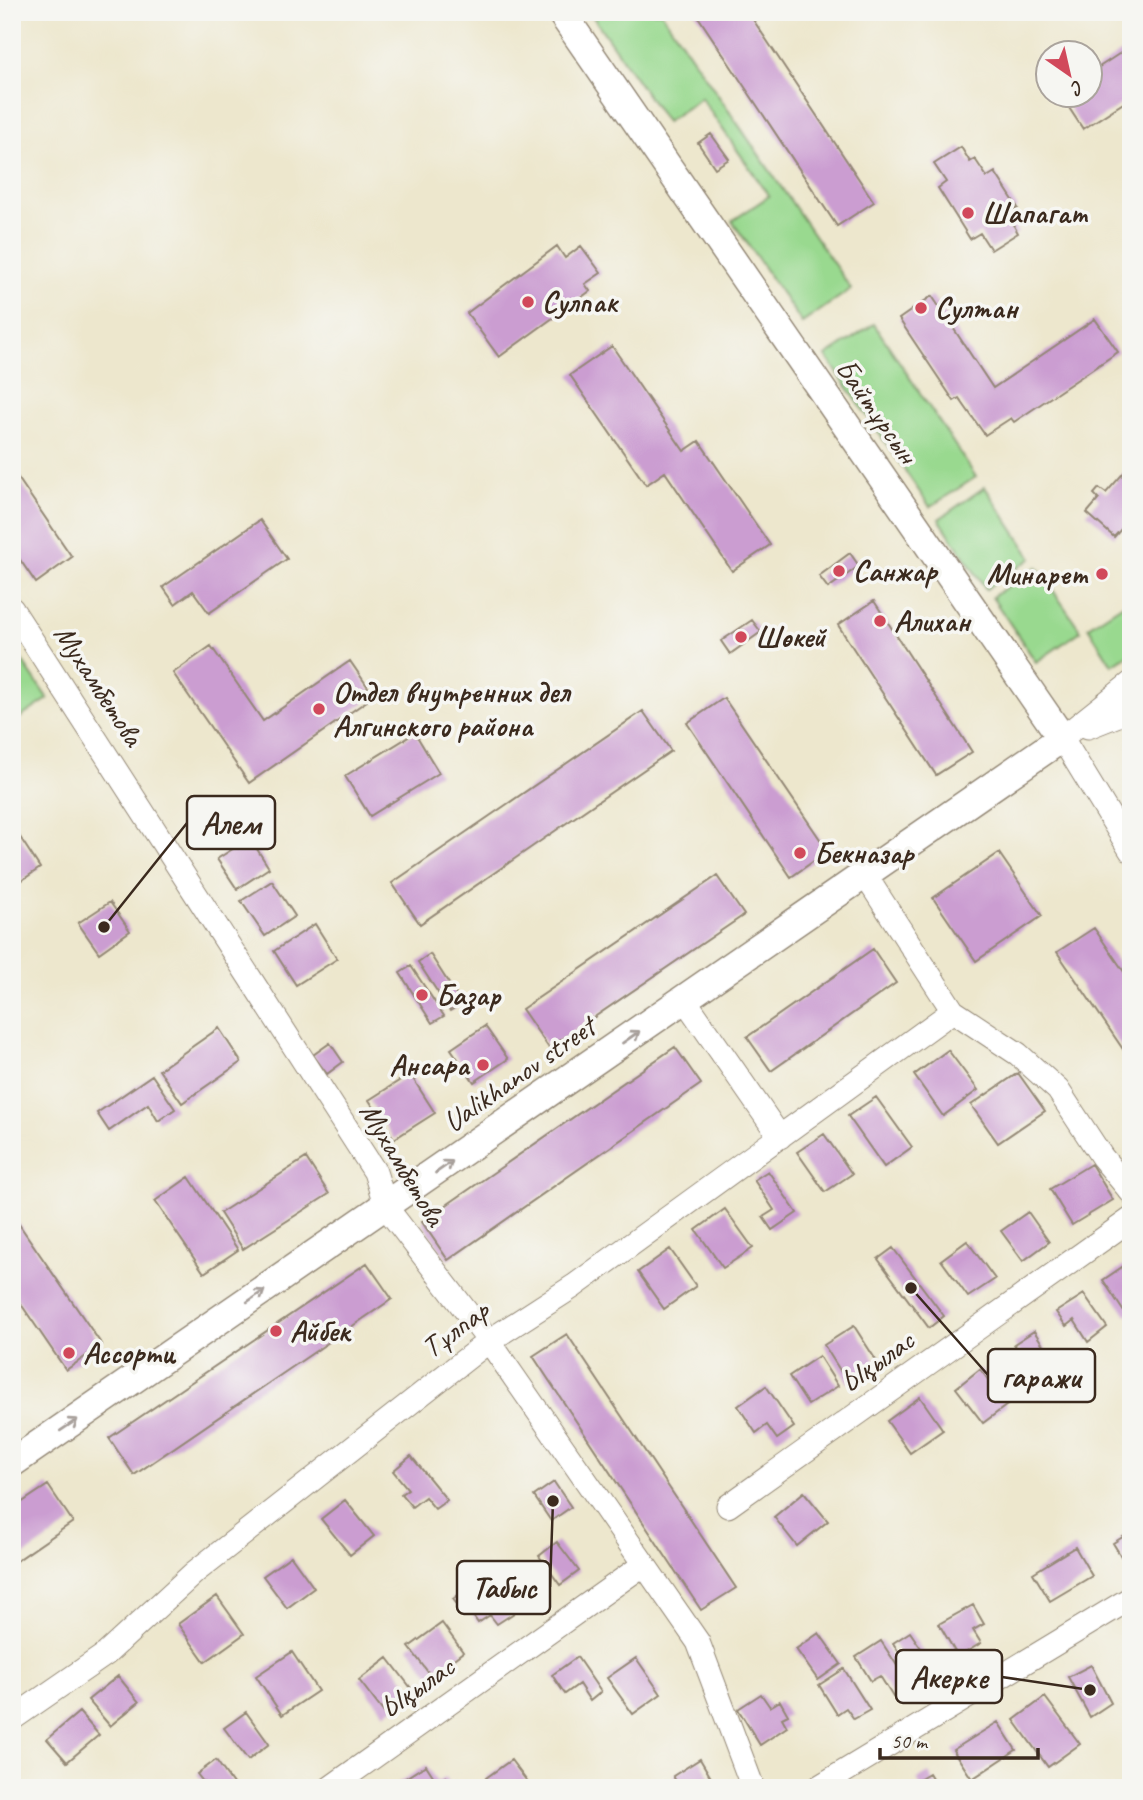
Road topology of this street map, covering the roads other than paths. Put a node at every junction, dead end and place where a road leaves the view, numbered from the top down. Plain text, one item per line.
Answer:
1 (565, 14) edge
2 (12, 609) edge
3 (1131, 683) edge
4 (1131, 710) edge
5 (1062, 738) junction
6 (1131, 851) edge
7 (865, 875) junction
8 (685, 1000) junction
9 (953, 1012) junction
10 (780, 1137) junction
11 (1131, 1192) edge
12 (386, 1207) junction
13 (1131, 1219) edge
14 (489, 1341) junction
15 (12, 1463) edge
16 (729, 1506) dead end
17 (643, 1564) junction
18 (1131, 1598) edge
19 (12, 1719) edge
20 (330, 1788) edge
21 (753, 1788) edge
22 (817, 1788) edge

1 - 5 street, Байтұрсын
2 - 12 street, Мухамбетова
3 - 5 street
4 - 5 street
5 - 6 street, Байтұрсын
5 - 7 street, Ualikhanov street
7 - 8 street, Ualikhanov street
7 - 9 street
8 - 10 street
12 -> 8 street, Ualikhanov street
9 - 10 street, Тұлпар
9 - 11 street
10 - 14 street, Тұлпар
12 - 14 street, Мухамбетова
15 -> 12 street, Ualikhanov street
13 - 16 street, Ықылас
14 - 17 street, Мухамбетова
14 - 19 street, Тұлпар
17 - 20 street, Ықылас
17 - 21 street, Мухамбетова
18 - 22 street

